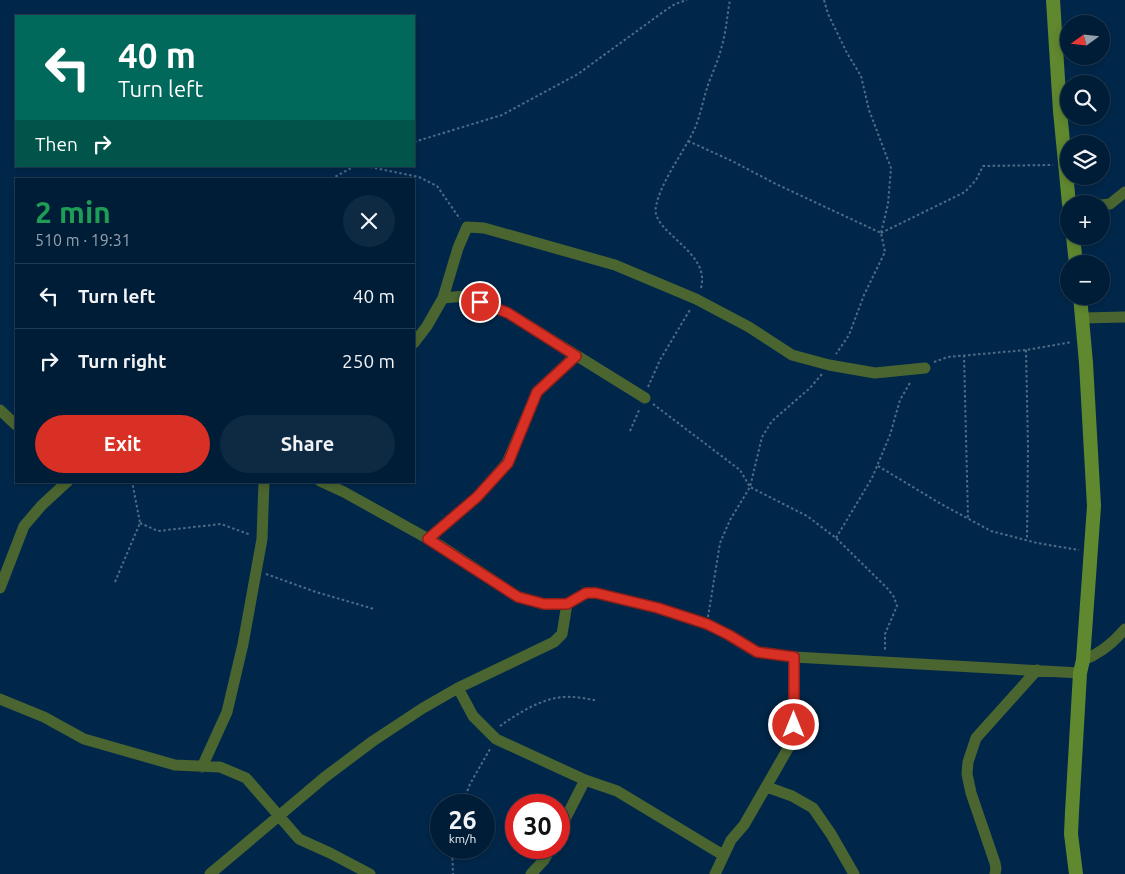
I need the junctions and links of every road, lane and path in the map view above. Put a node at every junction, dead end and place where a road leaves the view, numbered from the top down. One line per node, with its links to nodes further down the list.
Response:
1 (687, 0): 7 (path)
2 (730, 0): 6 (path)
3 (824, 0): 15 (path)
4 (1053, 0): 5 (main road)
5 (1064, 135)
6 (688, 141): 15 (path); 17 (path)
7 (415, 142)
8 (1060, 165): 15 (path)
9 (353, 167): 11 (path)
10 (371, 167): 14 (path)
11 (333, 178)
12 (1125, 192): 13 (street)
13 (1110, 204)
14 (466, 226): 16 (street); 17 (street)
15 (882, 234): 26 (path)
16 (444, 298): 22 (street); 25 (street)
17 (696, 299): 26 (street); 29 (path)
18 (1081, 305): 20 (main road)
19 (1125, 317): 20 (street)
20 (1082, 318): 21 (main road)
21 (1084, 338): 23 (path); 45 (main road)
22 (415, 342)
23 (1026, 350): 24 (path); 44 (path)
24 (964, 355): 27 (path); 39 (path)
25 (576, 356): 29 (street); 43 (street)
26 (829, 365): 27 (street); 38 (path)
27 (924, 368)
28 (911, 382): 33 (path)
29 (645, 398): 32 (path); 38 (path)
30 (0, 410): 31 (street)
31 (15, 424)
32 (630, 431)
33 (877, 466): 39 (path); 41 (path)
34 (66, 483): 48 (street)
35 (132, 483): 40 (path)
36 (264, 483): 42 (street)
37 (324, 483): 43 (street)
38 (750, 487): 41 (path); 51 (path)
39 (968, 518): 44 (path)
40 (140, 523): 42 (path); 47 (path)
41 (836, 538): 54 (path)
42 (262, 539): 46 (street)
43 (428, 539): 49 (street)
44 (1027, 540): 45 (path)
45 (1091, 552): 55 (main road)
46 (256, 571): 50 (path); 61 (street)
47 (115, 582)
48 (0, 588)
49 (567, 604): 51 (lane); 57 (street)
50 (374, 608)
51 (707, 624): 53 (lane)
52 (1125, 629): 55 (street)
53 (794, 657): 54 (street); 63 (street)
54 (884, 662): 56 (street)
55 (1082, 667): 56 (street); 77 (main road)
56 (1037, 670): 76 (street)
57 (458, 688): 60 (street); 66 (street)
58 (0, 699): 61 (street)
59 (595, 700): 60 (path)
60 (493, 736): 62 (street); 64 (path)
61 (202, 767): 66 (street)
62 (584, 780): 65 (street); 67 (street)
63 (767, 787): 67 (street); 75 (street)
64 (466, 794)
65 (570, 809)
66 (278, 816): 70 (street); 71 (street)
67 (723, 855): 74 (street)
68 (452, 859): 72 (path)
69 (545, 859): 73 (street)
70 (210, 874)
71 (370, 874)
72 (453, 874)
73 (531, 874)
74 (715, 874)
75 (854, 874)
76 (995, 874)
77 (1076, 874)

